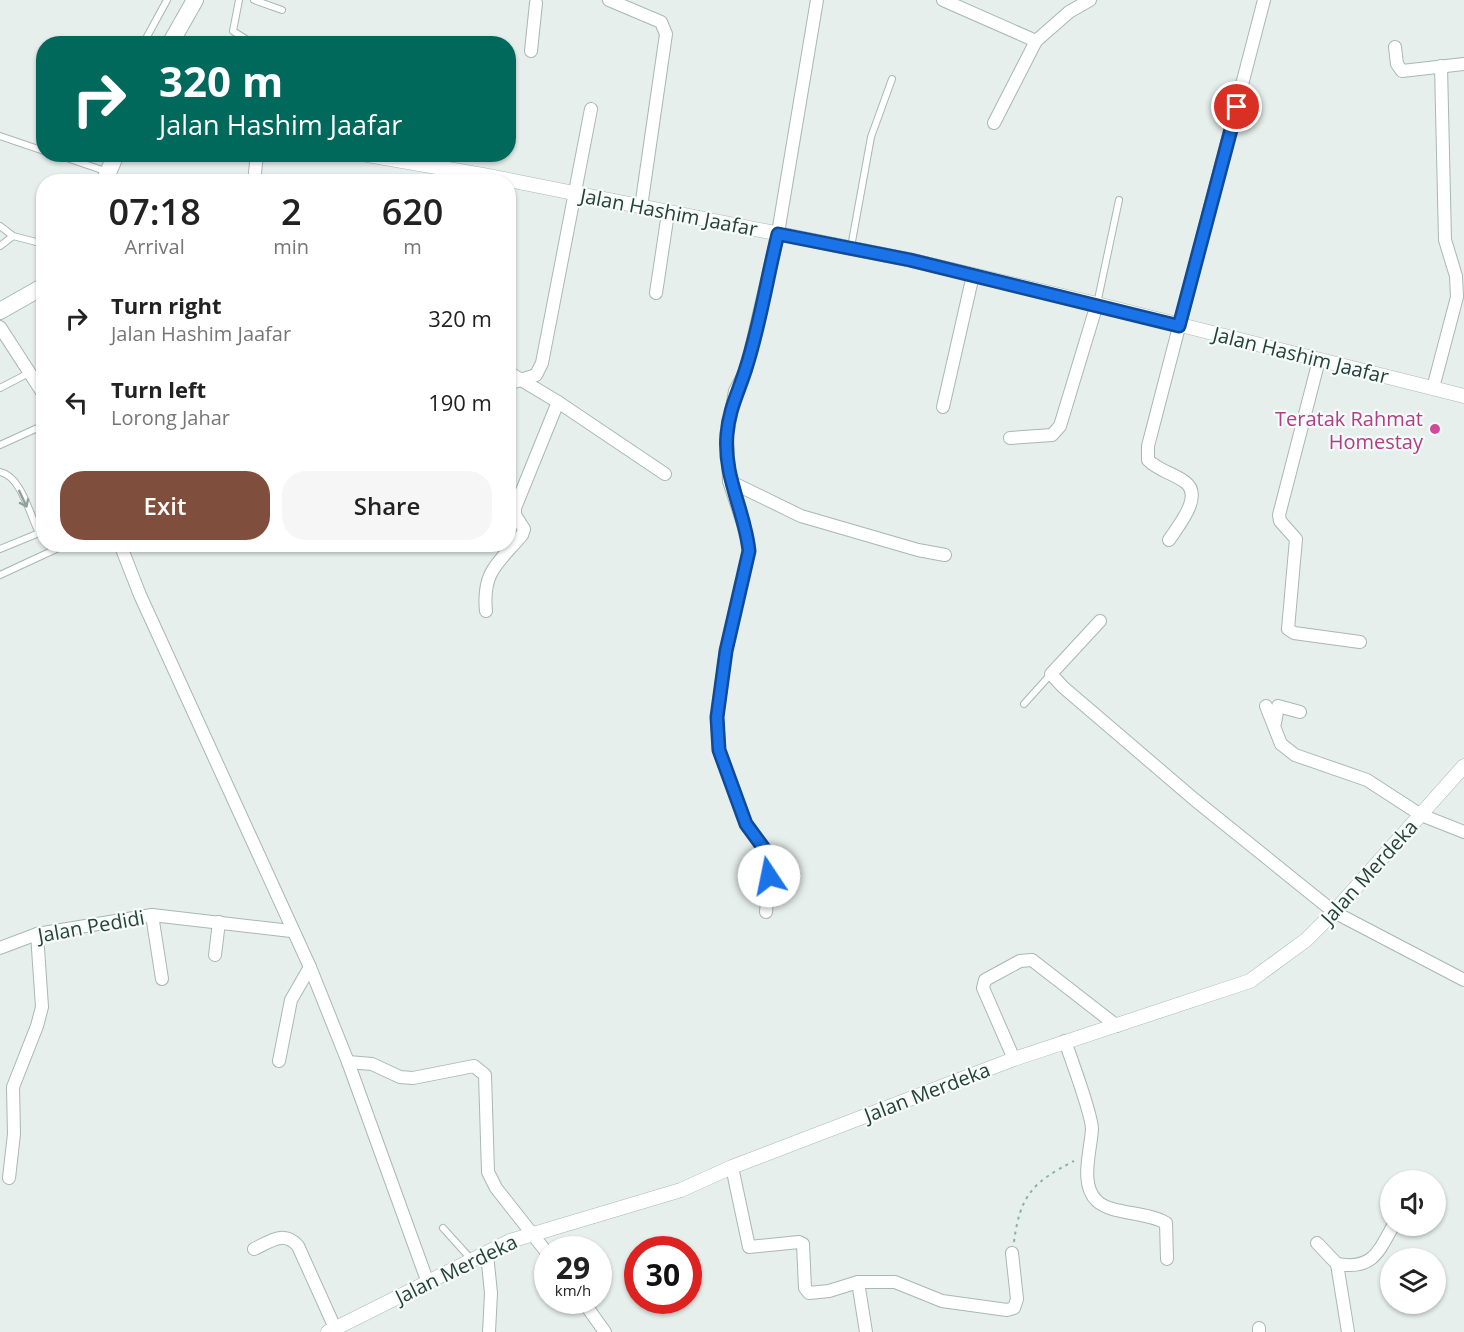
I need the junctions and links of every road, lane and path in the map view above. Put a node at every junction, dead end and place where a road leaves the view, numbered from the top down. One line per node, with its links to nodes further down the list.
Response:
1 (167, 0): 13 (lane)
2 (195, 0): 14 (main road)
3 (239, 0): 15 (lane)
4 (254, 0): 11 (lane)
5 (609, 0): 33 (street)
6 (817, 0): 36 (street)
7 (943, 0): 16 (street)
8 (1090, 0): 16 (street)
9 (1264, 0): 46 (street)
10 (539, 1): 12 (street); 18 (street)
11 (282, 10)
12 (523, 10)
13 (147, 36)
14 (175, 36)
15 (241, 36)
16 (1036, 41): 23 (street)
17 (1395, 47): 20 (street)
18 (531, 51)
19 (1464, 64): 20 (street)
20 (1441, 66): 55 (street)
21 (892, 79): 40 (lane)
22 (591, 109): 31 (street)
23 (994, 123)
24 (0, 136): 25 (lane)
25 (36, 148)
26 (73, 162): 28 (lane)
27 (406, 162): 29 (street, Jalan Hashim Jaafar)
28 (100, 174)
29 (471, 174)
30 (516, 182): 31 (street, Jalan Hashim Jaafar)
31 (575, 193): 33 (street, Jalan Hashim Jaafar); 51 (street)
32 (1119, 200): 44 (lane)
33 (641, 207): 34 (street, Jalan Hashim Jaafar)
34 (668, 213): 36 (street, Jalan Hashim Jaafar); 43 (street)
35 (0, 226): 37 (lane)
36 (778, 234): 40 (street, Jalan Hashim Jaafar); 64 (street)
37 (13, 236): 38 (lane); 39 (lane)
38 (36, 242)
39 (0, 246)
40 (851, 247): 41 (street, Jalan Hashim Jaafar)
41 (973, 275): 44 (street, Jalan Hashim Jaafar); 58 (street)
42 (36, 290): 45 (main road)
43 (656, 293)
44 (1097, 304): 46 (street, Jalan Hashim Jaafar); 60 (street)
45 (0, 310)
46 (1179, 326): 48 (street, Jalan Hashim Jaafar); 69 (street)
47 (0, 327): 49 (street)
48 (1319, 360): 55 (street, Jalan Hashim Jaafar); 79 (street)
49 (29, 373): 53 (street); 54 (lane)
50 (516, 377): 51 (street)
51 (522, 380): 52 (street); 57 (street)
52 (516, 382)
53 (36, 383)
54 (0, 388)
55 (1433, 388): 56 (street, Jalan Hashim Jaafar)
56 (1464, 396)
57 (558, 402): 63 (street); 65 (street)
58 (944, 407)
59 (36, 429): 61 (lane)
60 (1010, 438)
61 (0, 446)
62 (0, 472): 67 (lane, one-way to 67)
63 (665, 474)
64 (729, 481): 75 (street); 88 (street)
65 (516, 506)
66 (516, 518): 70 (street)
67 (36, 523)
68 (36, 534): 71 (lane)
69 (1169, 540)
70 (516, 542)
71 (0, 549)
72 (50, 552): 76 (lane)
73 (123, 552): 92 (street)
74 (508, 552): 77 (street)
75 (945, 555)
76 (0, 575)
77 (486, 611)
78 (1100, 621): 80 (street)
79 (1360, 642)
80 (1051, 674): 81 (lane); 89 (street)
81 (1024, 704)
82 (1266, 706): 84 (street)
83 (1300, 712): 84 (street)
84 (1274, 724): 86 (street)
85 (1464, 766): 86 (street, Jalan Merdeka)
86 (1421, 815): 87 (street); 89 (street, Jalan Merdeka)
87 (1464, 832)
88 (766, 912)
89 (1334, 912): 98 (street); 99 (street, Jalan Merdeka)
90 (152, 915): 91 (street, Jalan Pedidi); 93 (street, Jalan Pedidi); 97 (street)
91 (219, 922): 92 (street, Jalan Pedidi); 95 (street)
92 (291, 931): 96 (street)
93 (37, 934): 94 (street, Jalan Pedidi); 106 (street)
94 (0, 948)
95 (215, 955)
96 (310, 968): 102 (street); 103 (street)
97 (162, 980)
98 (1464, 980)
99 (1117, 1026): 100 (street, Jalan Merdeka); 101 (street)
100 (1065, 1041): 101 (street, Jalan Merdeka); 104 (street)
101 (1014, 1059): 105 (street, Jalan Merdeka)
102 (279, 1061)
103 (348, 1062): 108 (street); 119 (street)
104 (1087, 1155): 113 (path); 115 (street)
105 (732, 1167): 108 (street, Jalan Merdeka); 118 (street)
106 (9, 1178)
107 (443, 1228): 116 (lane)
108 (532, 1233): 109 (street); 114 (street, Jalan Merdeka)
109 (534, 1236)
110 (1388, 1236): 117 (street)
111 (1317, 1243): 117 (street)
112 (254, 1249): 121 (street)
113 (1012, 1253): 118 (street)
114 (487, 1254): 116 (street, Jalan Merdeka); 122 (street)
115 (1167, 1259)
116 (473, 1262): 119 (street, Jalan Merdeka)
117 (1337, 1264): 125 (street)
118 (858, 1282): 124 (street)
119 (428, 1283): 121 (street, Jalan Merdeka)
120 (592, 1314): 123 (street)
121 (331, 1330)
122 (489, 1332)
123 (605, 1332)
124 (866, 1332)
125 (1348, 1332)

